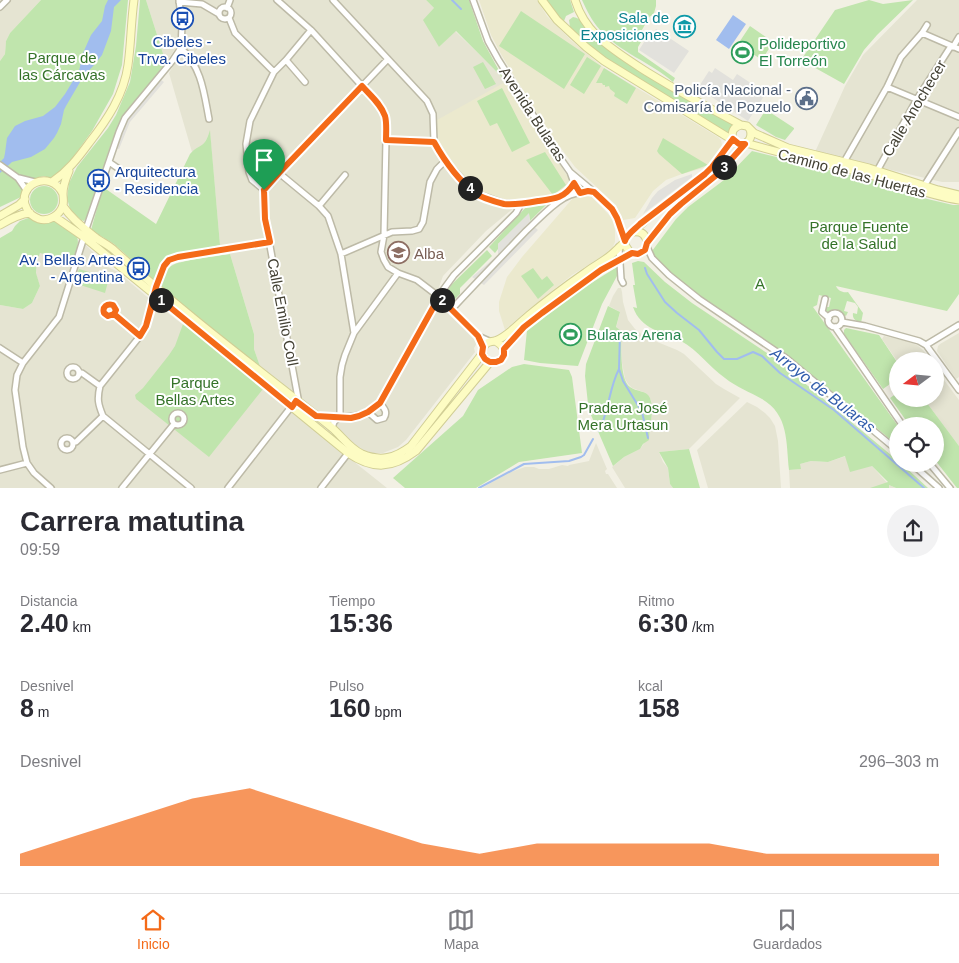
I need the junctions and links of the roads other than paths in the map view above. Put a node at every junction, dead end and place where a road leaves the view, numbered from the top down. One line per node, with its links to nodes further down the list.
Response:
1 (7, 0): 10 (street)
2 (134, 0): 40 (street)
3 (230, 0): 11 (street)
4 (277, 0): 15 (street)
5 (333, 0): 20 (street)
6 (473, 0): 43 (street, Avenida Bularas)
7 (542, 0): 32 (street)
8 (575, 0): 29 (street)
9 (180, 1): 12 (street); 18 (street)
10 (0, 8)
11 (227, 8): 12 (street); 13 (street)
12 (219, 14): 13 (street)
13 (228, 18): 22 (street)
14 (927, 25): 16 (street)
15 (311, 30): 21 (street); 24 (street)
16 (922, 33): 19 (street); 25 (street)
17 (959, 37): 19 (street, Calle Anochecer)
18 (181, 48): 28 (street); 37 (street)
19 (955, 48): 26 (street, Calle Anochecer)
20 (388, 59): 24 (street); 34 (street)
21 (286, 60): 22 (street); 23 (street)
22 (274, 72): 51 (street)
23 (305, 82)
24 (362, 86): 33 (street); 44 (street)
25 (887, 87): 26 (street); 38 (street)
26 (917, 99): 27 (street); 42 (street, Calle Anochecer)
27 (959, 117)
28 (209, 119)
29 (741, 125): 30 (street); 32 (street)
30 (750, 129): 35 (street); 38 (street, Camino de las Huertas)
31 (959, 132): 50 (street)
32 (733, 139): 35 (street); 66 (street)
33 (386, 140): 34 (street); 68 (street)
34 (434, 142): 36 (street)
35 (745, 144): 58 (street, Camino de las Huertas); 71 (street)
36 (445, 161): 59 (street); 68 (street)
37 (109, 162): 41 (street); 67 (street)
38 (844, 162): 42 (street, Camino de las Huertas)
39 (0, 165): 46 (street)
40 (71, 166): 48 (street); 55 (street)
41 (119, 169)
42 (877, 171): 50 (street, Camino de las Huertas)
43 (570, 172): 49 (street); 53 (street, Avenida Bularas)
44 (279, 173): 51 (street); 61 (street)
45 (345, 175): 61 (street)
46 (18, 178): 47 (street); 52 (street)
47 (35, 182): 48 (street); 52 (street)
48 (52, 182): 55 (street)
49 (574, 183): 54 (street); 59 (street)
50 (924, 186): 56 (street, Camino de las Huertas)
51 (264, 190): 69 (street, Calle Emilio Coll)
52 (27, 191): 57 (street)
53 (594, 192): 54 (street); 70 (street, Avenida Bularas)
54 (580, 193): 81 (street)
55 (63, 194): 60 (street)
56 (959, 195)
57 (24, 200): 62 (street); 63 (street)
58 (959, 200)
59 (521, 204): 79 (street)
60 (63, 206): 64 (street); 67 (street)
61 (319, 206): 73 (street)
62 (30, 214): 64 (street); 65 (street)
63 (0, 216)
64 (54, 216): 67 (street)
65 (0, 225)
66 (634, 232): 70 (street); 71 (street)
67 (85, 233): 77 (street); 78 (street); 94 (street)
68 (384, 235): 73 (street); 76 (street)
69 (270, 242): 77 (street); 99 (street, Calle Emilio Coll)
70 (623, 243): 72 (street); 74 (street, Avenida Bularas); 90 (street)
71 (647, 245): 72 (street); 75 (street)
72 (635, 253): 74 (street); 75 (street)
73 (341, 254): 87 (street)
74 (623, 258): 92 (street)
75 (652, 258): 108 (street)
76 (398, 273): 79 (street); 87 (street)
77 (156, 287): 78 (street); 99 (street)
78 (155, 295): 88 (street); 99 (street)
79 (439, 297): 81 (street); 98 (street)
80 (825, 299): 83 (street)
81 (451, 310): 90 (street)
82 (114, 314): 88 (street)
83 (829, 318): 84 (street); 86 (street)
84 (842, 322): 86 (street); 89 (street)
85 (959, 325): 89 (street)
86 (835, 327): 104 (street)
87 (354, 333): 103 (street)
88 (140, 336): 96 (street)
89 (926, 345): 97 (street)
90 (487, 346): 92 (street); 93 (street); 109 (street)
91 (0, 348): 94 (street)
92 (504, 349): 93 (street)
93 (490, 362): 109 (street)
94 (23, 363): 111 (street)
95 (79, 373): 96 (street)
96 (100, 386): 101 (street)
97 (959, 390)
98 (380, 403): 100 (street); 100 (street)
99 (294, 404): 102 (street); 109 (street); 119 (street)
100 (368, 412): 103 (street)
101 (103, 416): 107 (street); 110 (street)
102 (316, 416): 103 (street); 106 (street)
103 (340, 416): 106 (street)
104 (897, 417)
105 (174, 424): 110 (street)
106 (332, 428): 109 (street)
107 (73, 442)
108 (889, 444)
109 (350, 451): 115 (street)
110 (150, 454): 117 (street); 118 (street)
111 (27, 463): 112 (street); 116 (street)
112 (0, 470)
113 (921, 472): 122 (street)
114 (937, 472): 123 (street)
115 (325, 483): 120 (street); 121 (street)
116 (51, 488)
117 (122, 488)
118 (191, 488)
119 (228, 488)
120 (321, 488)
121 (331, 488)
122 (939, 488)
123 (950, 488)

